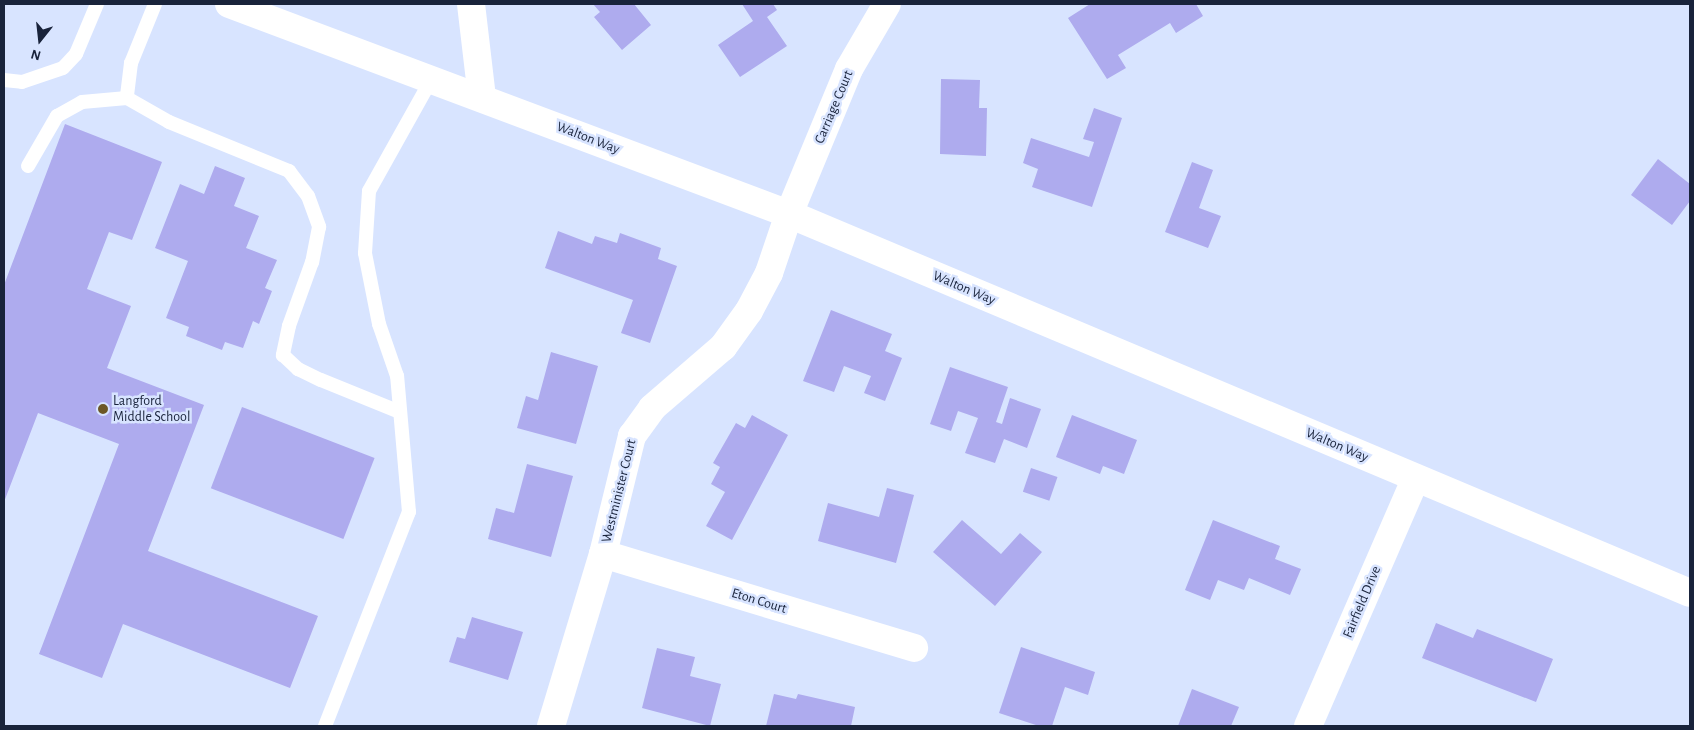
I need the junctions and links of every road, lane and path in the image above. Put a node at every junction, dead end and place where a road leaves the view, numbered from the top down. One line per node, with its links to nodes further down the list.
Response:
1 (97, 4): 6 (lane)
2 (155, 4): 8 (lane)
3 (229, 4): 7 (main road, Walton Way)
4 (471, 4): 9 (main road)
5 (886, 4): 11 (main road, Carriage Court)
6 (4, 80)
7 (430, 82): 9 (main road, Walton Way); 12 (lane)
8 (127, 98): 10 (lane); 12 (lane)
9 (482, 98): 11 (main road, Walton Way)
10 (28, 166)
11 (789, 214): 13 (main road, Walton Way); 14 (main road, Westminister Court)
12 (400, 412): 17 (lane)
13 (1416, 478): 15 (main road, Walton Way); 19 (main road, Fairfield Drive)
14 (604, 554): 16 (main road, Eton Court); 18 (main road, Westminister Court)
15 (1690, 593)
16 (914, 648)
17 (325, 726)
18 (552, 726)
19 (1308, 726)

